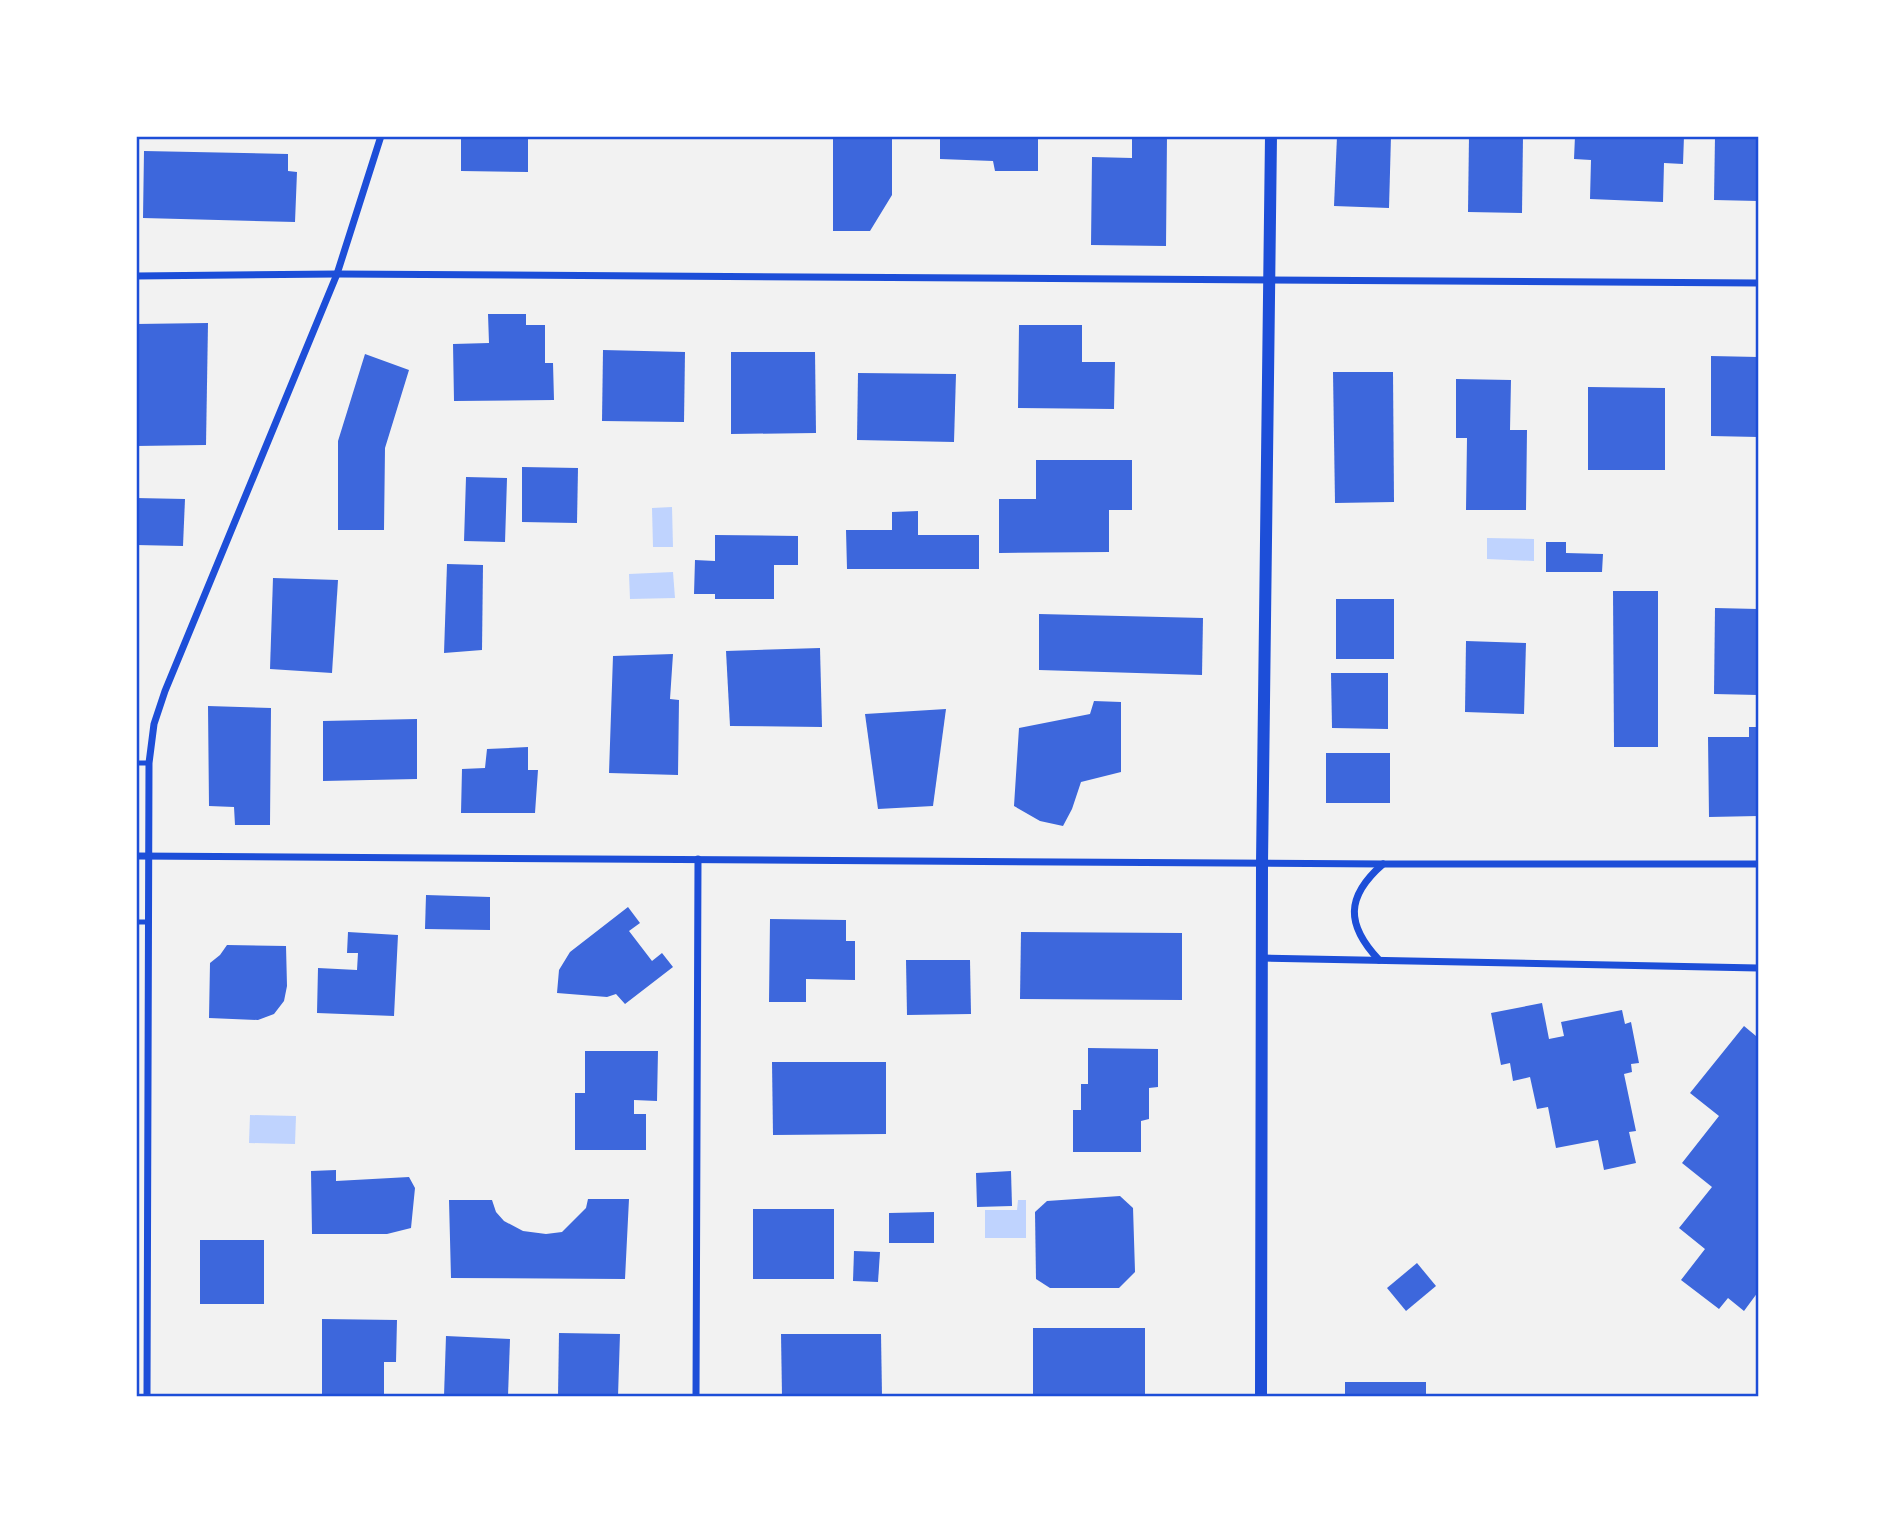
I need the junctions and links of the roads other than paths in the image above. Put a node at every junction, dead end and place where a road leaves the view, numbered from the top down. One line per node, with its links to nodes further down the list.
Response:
1 (381, 136): 3 (street)
2 (1271, 136): 5 (street)
3 (337, 274): 4 (street); 5 (street); 8 (street)
4 (136, 276)
5 (1270, 280): 6 (street); 12 (street)
6 (1759, 283)
7 (136, 762): 8 (lane)
8 (149, 763): 10 (street)
9 (136, 856): 10 (street)
10 (149, 856): 11 (street); 16 (street)
11 (698, 859): 12 (street); 21 (street)
12 (1262, 863): 13 (street); 17 (street)
13 (1382, 864): 14 (street); 18 (street)
14 (1759, 864)
15 (136, 922): 16 (lane)
16 (149, 922): 20 (street)
17 (1263, 958): 18 (street); 22 (street)
18 (1379, 960): 19 (street)
19 (1759, 968)
20 (147, 1396)
21 (696, 1396)
22 (1261, 1396)

